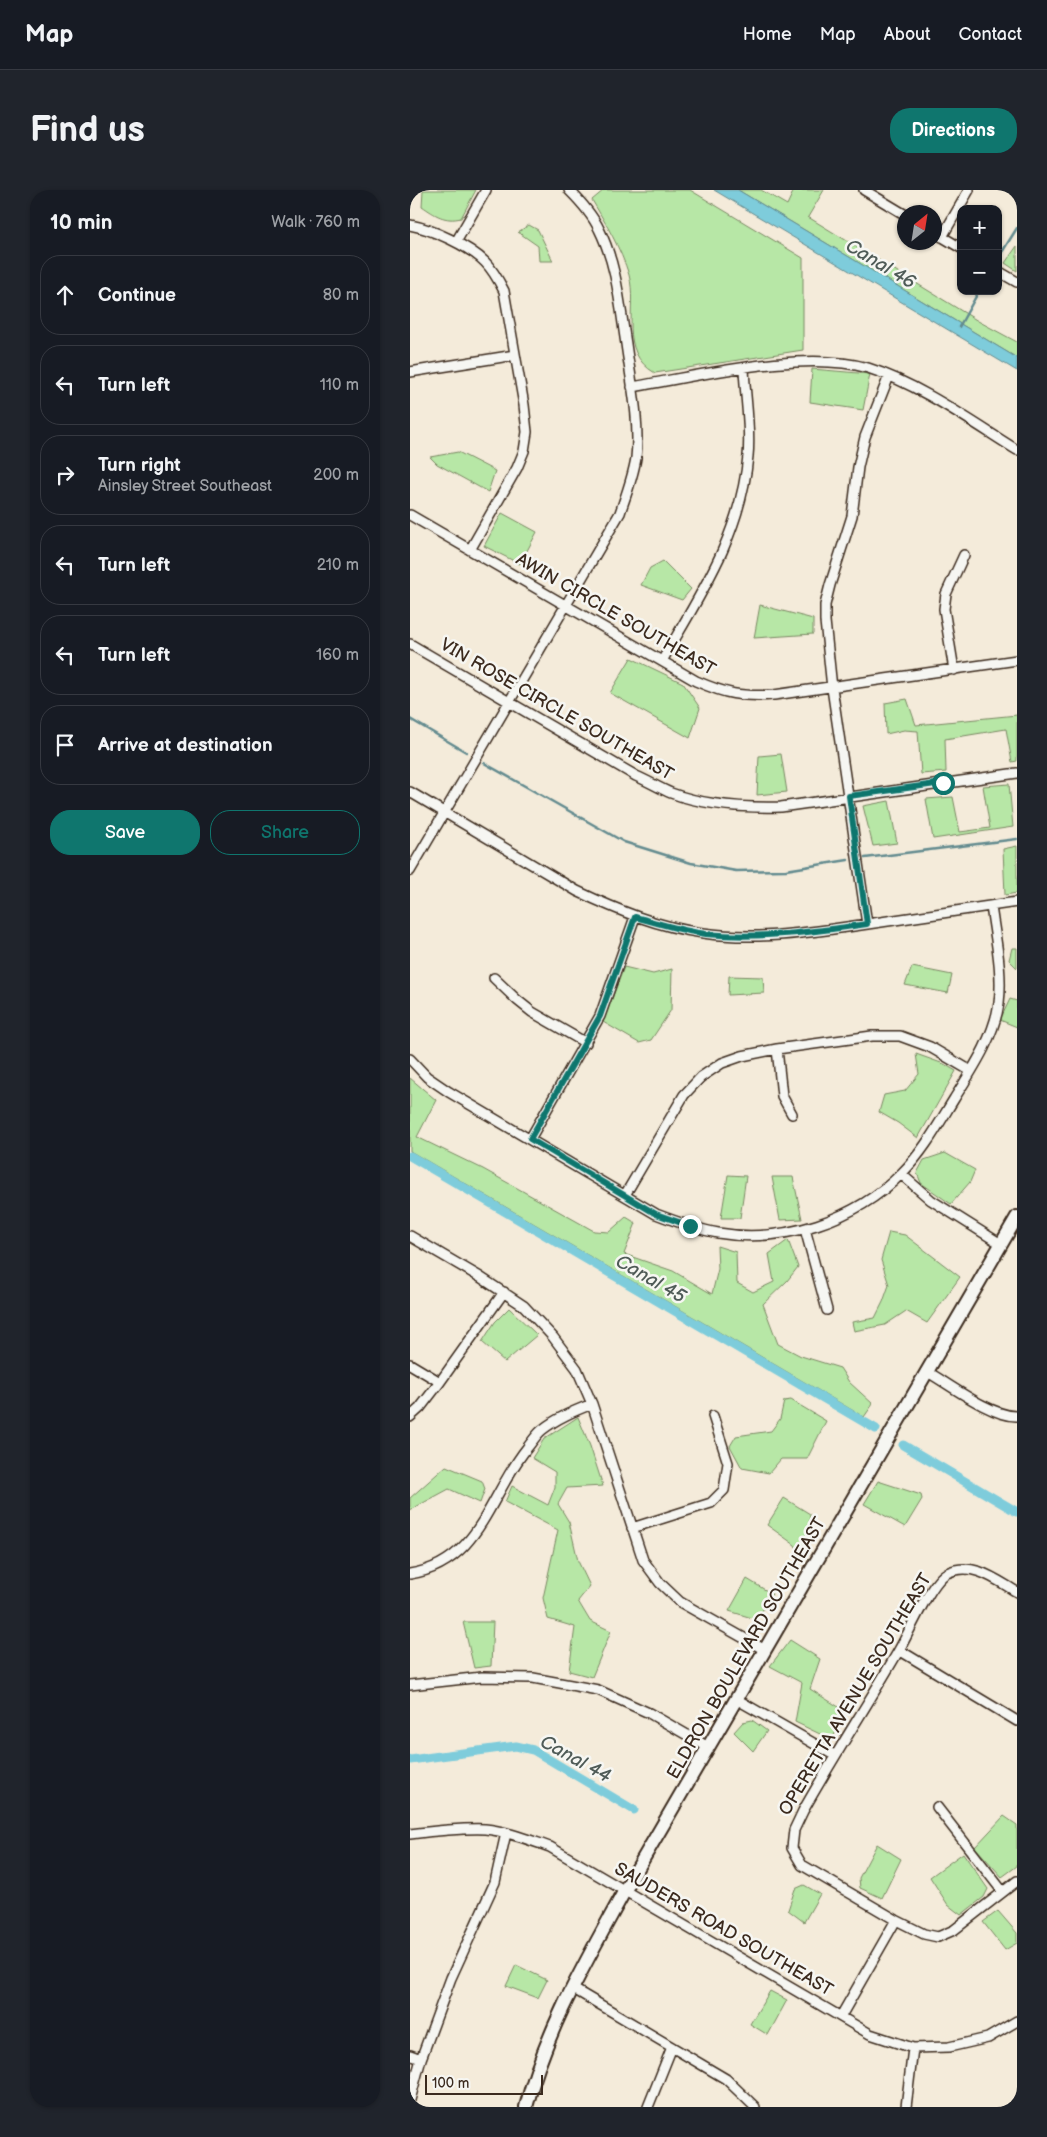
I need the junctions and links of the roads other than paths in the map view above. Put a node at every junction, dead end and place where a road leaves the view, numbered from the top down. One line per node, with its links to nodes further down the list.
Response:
1 (486, 190): 9 (street)
2 (569, 190): 17 (street)
3 (864, 190): 5 (street)
4 (969, 190): 7 (street)
5 (897, 210)
6 (410, 225): 9 (street)
7 (942, 229)
8 (942, 237): 10 (street)
9 (456, 242): 13 (street)
10 (957, 246)
11 (1002, 273): 12 (street)
12 (1017, 282)
13 (515, 355): 15 (street); 20 (street)
14 (744, 368): 16 (street); 17 (street); 25 (street)
15 (410, 372)
16 (889, 376): 18 (street); 27 (street)
17 (632, 386): 22 (street)
18 (1017, 450)
19 (410, 515): 20 (street, AWIN CIRCLE SOUTHEAST)
20 (470, 550): 22 (street, AWIN CIRCLE SOUTHEAST)
21 (964, 555): 26 (street)
22 (566, 605): 25 (street, AWIN CIRCLE SOUTHEAST); 28 (street)
23 (410, 644): 28 (street, VIN ROSE CIRCLE SOUTHEAST)
24 (1017, 660): 26 (street, AWIN CIRCLE SOUTHEAST)
25 (662, 661): 27 (street, AWIN CIRCLE SOUTHEAST)
26 (954, 670): 27 (street, AWIN CIRCLE SOUTHEAST)
27 (832, 688): 31 (street)
28 (510, 701): 31 (street, VIN ROSE CIRCLE SOUTHEAST); 32 (street)
29 (1017, 773): 31 (street, VIN ROSE CIRCLE SOUTHEAST)
30 (410, 792): 32 (street)
31 (849, 796): 37 (street)
32 (444, 812): 33 (street); 36 (street)
33 (410, 871)
34 (1017, 902): 35 (street)
35 (991, 906): 37 (street); 42 (street)
36 (635, 917): 37 (street); 39 (street)
37 (867, 924)
38 (494, 978): 39 (street)
39 (586, 1043): 44 (street)
40 (777, 1049): 42 (street); 43 (street); 46 (street)
41 (410, 1059): 44 (street)
42 (971, 1071): 45 (street)
43 (792, 1114)
44 (530, 1139): 46 (street)
45 (901, 1174): 48 (street); 50 (street)
46 (625, 1195): 48 (street)
47 (1017, 1217): 50 (street, ELDRON BOULEVARD SOUTHEAST)
48 (805, 1229): 52 (street)
49 (410, 1236): 51 (street)
50 (1001, 1244): 54 (street, ELDRON BOULEVARD SOUTHEAST)
51 (504, 1292): 55 (street); 56 (street)
52 (827, 1310)
53 (410, 1364): 55 (street)
54 (926, 1371): 58 (street); 63 (street, ELDRON BOULEVARD SOUTHEAST)
55 (440, 1382): 59 (street)
56 (592, 1404): 60 (street); 61 (street)
57 (713, 1416): 60 (street)
58 (1017, 1416)
59 (410, 1417)
60 (632, 1528): 63 (street)
61 (410, 1574)
62 (1017, 1592): 64 (street, OPERETTA AVENUE SOUTHEAST)
63 (765, 1650): 66 (street, ELDRON BOULEVARD SOUTHEAST)
64 (899, 1650): 67 (street); 69 (street, OPERETTA AVENUE SOUTHEAST)
65 (410, 1685): 68 (street)
66 (736, 1699): 68 (street, ELDRON BOULEVARD SOUTHEAST); 69 (street)
67 (1017, 1720)
68 (708, 1747): 74 (street, ELDRON BOULEVARD SOUTHEAST)
69 (834, 1755): 76 (street, OPERETTA AVENUE SOUTHEAST)
70 (937, 1808): 75 (street)
71 (506, 1833): 72 (street, SAUDERS ROAD SOUTHEAST); 74 (street, SAUDERS ROAD SOUTHEAST); 83 (street)
72 (410, 1834)
73 (1017, 1881): 75 (street)
74 (625, 1890): 77 (street, ELDRON BOULEVARD SOUTHEAST); 78 (street, SAUDERS ROAD SOUTHEAST)
75 (1003, 1892): 76 (street)
76 (896, 1920): 78 (street)
77 (572, 1988): 80 (street); 85 (street, ELDRON BOULEVARD SOUTHEAST)
78 (841, 2016): 81 (street, SAUDERS ROAD SOUTHEAST)
79 (1017, 2021): 81 (street, SAUDERS ROAD SOUTHEAST)
80 (672, 2047): 86 (street); 87 (street)
81 (913, 2048): 88 (street)
82 (410, 2055): 83 (street)
83 (421, 2058): 84 (street)
84 (410, 2100)
85 (526, 2107)
86 (648, 2107)
87 (755, 2107)
88 (906, 2107)

